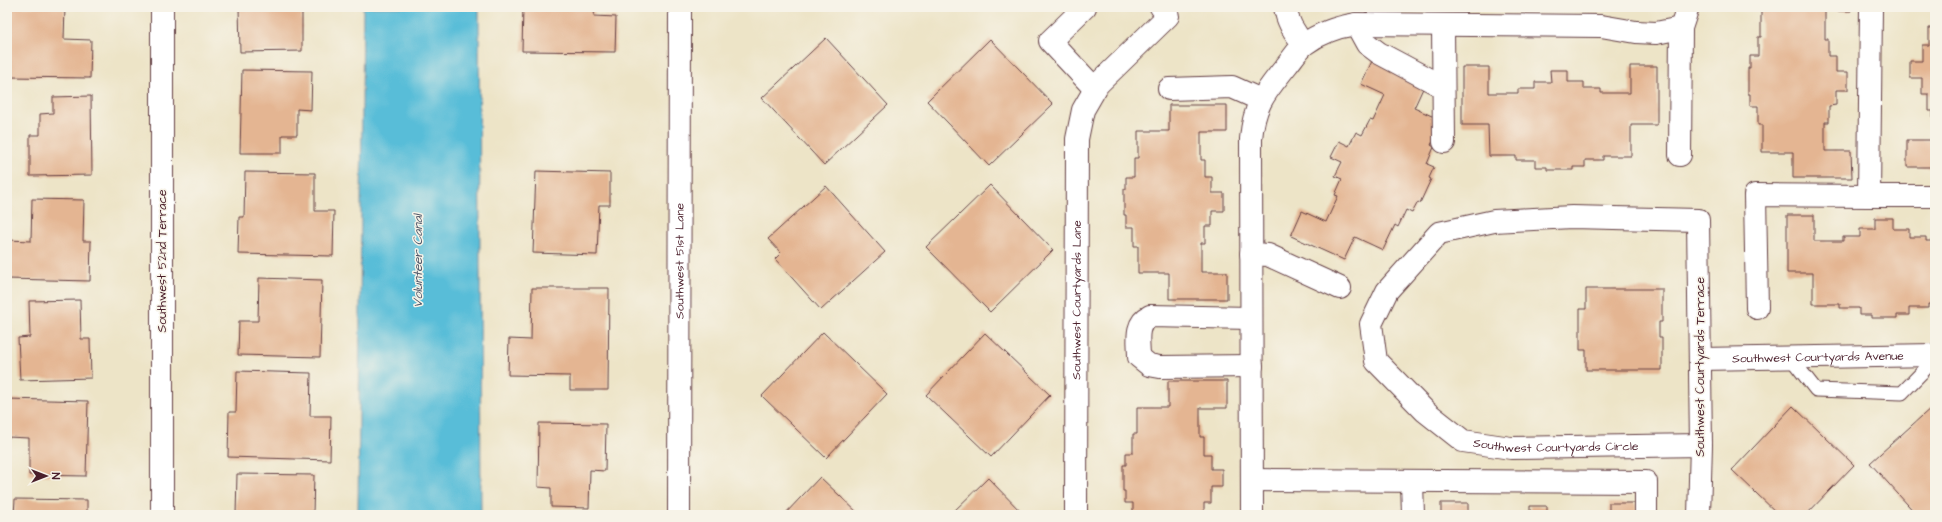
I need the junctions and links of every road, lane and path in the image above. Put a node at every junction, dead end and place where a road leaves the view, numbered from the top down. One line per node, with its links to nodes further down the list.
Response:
1 (162, 7): 33 (street, Southwest 52nd Terrace)
2 (680, 7): 34 (street, Southwest 51st Lane)
3 (1085, 7): 13 (street)
4 (1161, 7): 13 (street, Southwest Courtyards Lane)
5 (1285, 7): 11 (street)
6 (1688, 7): 10 (street)
7 (1871, 7): 18 (street)
8 (1356, 24): 9 (street); 11 (street); 12 (street)
9 (1443, 25): 10 (street); 12 (street)
10 (1681, 28): 17 (street)
11 (1304, 44): 15 (street)
12 (1443, 86): 16 (street)
13 (1095, 89): 35 (street, Southwest Courtyards Lane)
14 (1169, 89): 15 (street)
15 (1260, 100): 21 (street)
16 (1444, 142)
17 (1680, 155)
18 (1869, 196): 19 (street); 23 (street)
19 (1935, 196)
20 (1698, 220): 27 (street, Southwest Courtyards Terrace); 30 (street, Southwest Courtyards Circle)
21 (1251, 254): 22 (street); 24 (street)
22 (1340, 288)
23 (1757, 308)
24 (1251, 318): 29 (street); 29 (street)
25 (1935, 355): 26 (street, Southwest Courtyards Avenue)
26 (1790, 357): 27 (street, Southwest Courtyards Avenue); 28 (lane)
27 (1701, 359): 30 (street, Southwest Courtyards Terrace)
28 (1935, 359)
29 (1252, 366): 31 (street)
30 (1701, 445): 39 (street, Southwest Courtyards Terrace)
31 (1252, 480): 32 (street); 36 (street)
32 (1412, 481): 37 (street); 38 (street)
33 (162, 515)
34 (679, 515)
35 (1076, 515)
36 (1252, 515)
37 (1413, 515)
38 (1646, 515)
39 (1699, 515)

